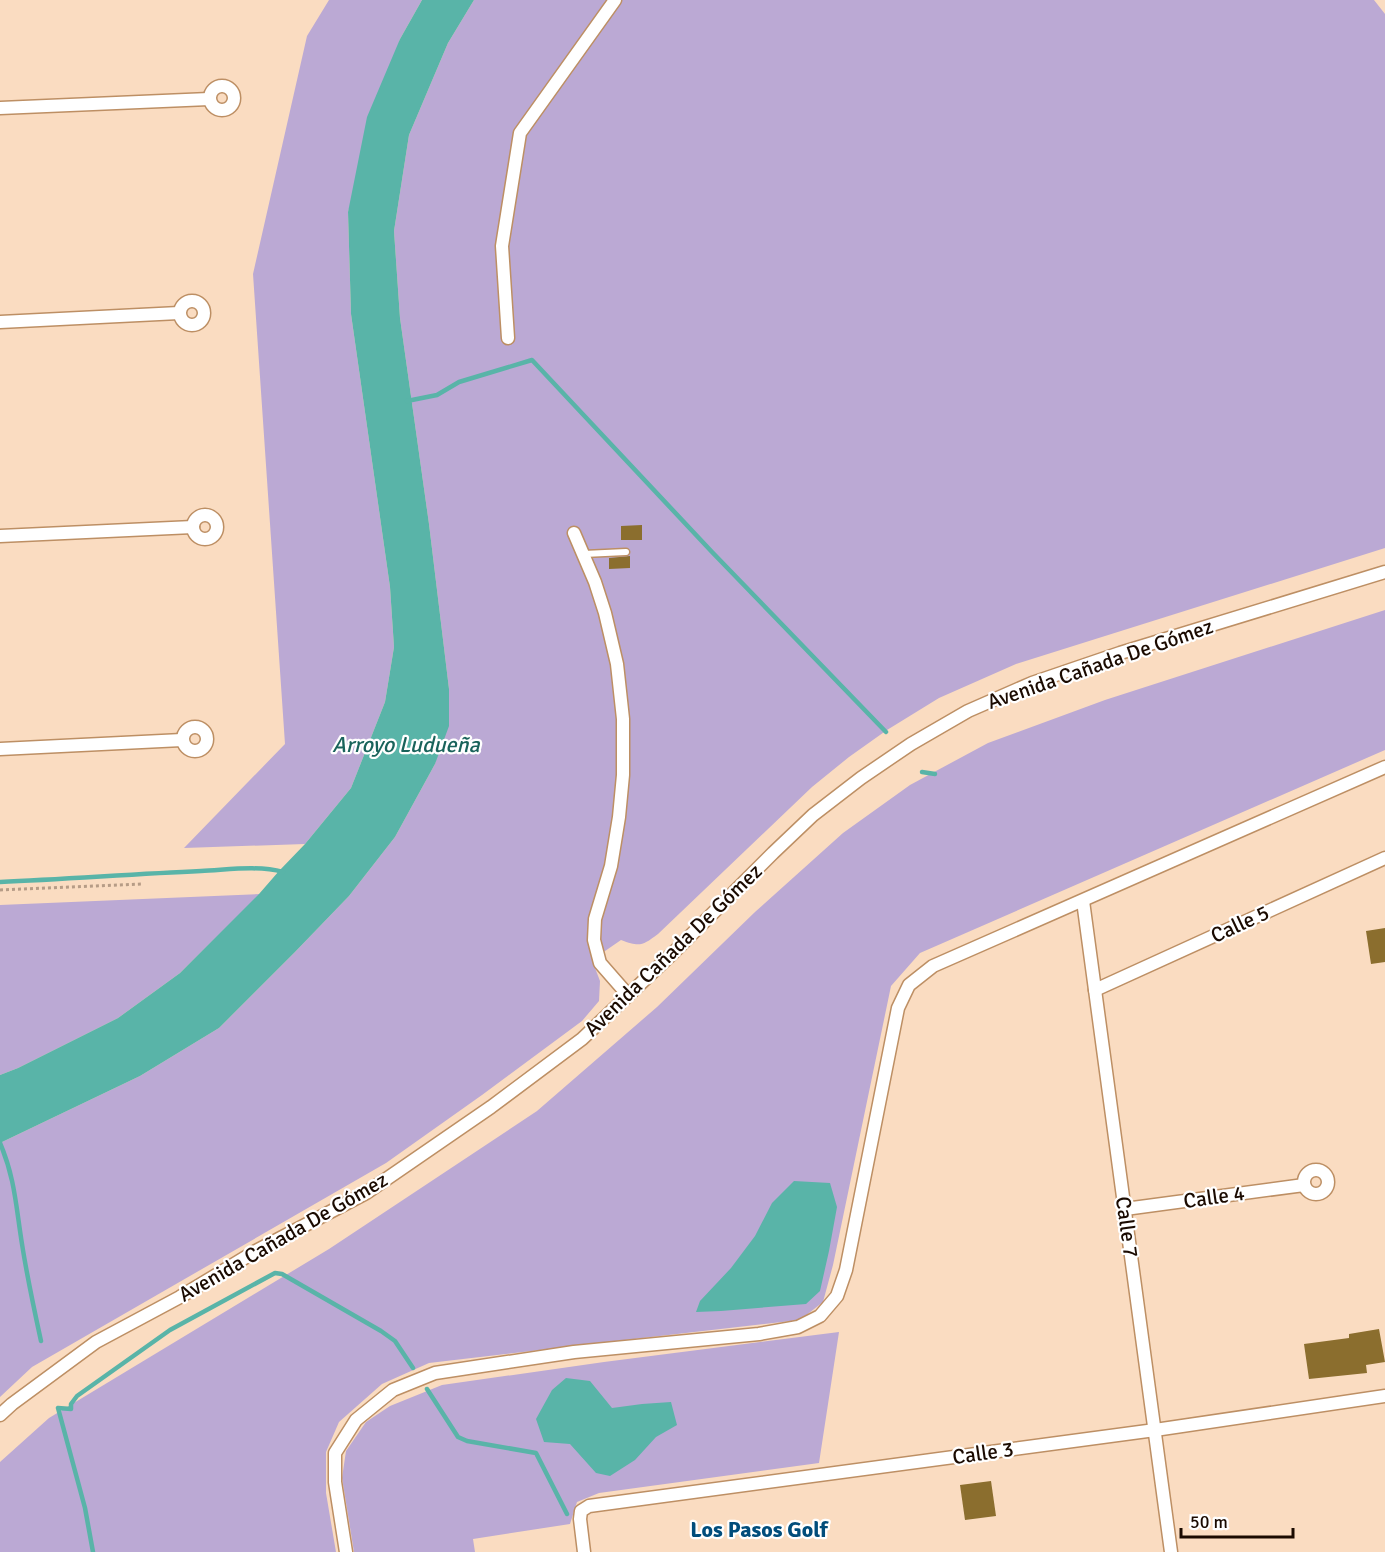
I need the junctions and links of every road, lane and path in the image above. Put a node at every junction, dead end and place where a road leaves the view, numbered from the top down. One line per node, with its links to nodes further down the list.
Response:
1 (615, 0): 6 (street)
2 (209, 99): 3 (street)
3 (0, 108)
4 (179, 314): 5 (street)
5 (0, 322)
6 (508, 338)
7 (193, 527): 9 (street)
8 (574, 532): 11 (street)
9 (0, 536)
10 (626, 552): 11 (lane)
11 (583, 554): 21 (street)
12 (1385, 572): 21 (street, Avenida Cañada De Gómez)
13 (182, 740): 14 (street)
14 (0, 748)
15 (1385, 767): 19 (street)
16 (1385, 858): 20 (street, Calle 5)
17 (141, 884): 18 (path)
18 (0, 890)
19 (1083, 901): 20 (street, Calle 7); 27 (street)
20 (1095, 990): 23 (street, Calle 7)
21 (628, 995): 25 (street, Avenida Cañada De Gómez)
22 (1304, 1185): 23 (street, Calle 4)
23 (1125, 1209): 26 (street, Calle 7)
24 (1385, 1396): 26 (street, Calle 3)
25 (0, 1415)
26 (1155, 1430): 28 (street, Calle 3); 29 (street, Calle 7)
27 (346, 1552)
28 (584, 1552)
29 (1171, 1552)

